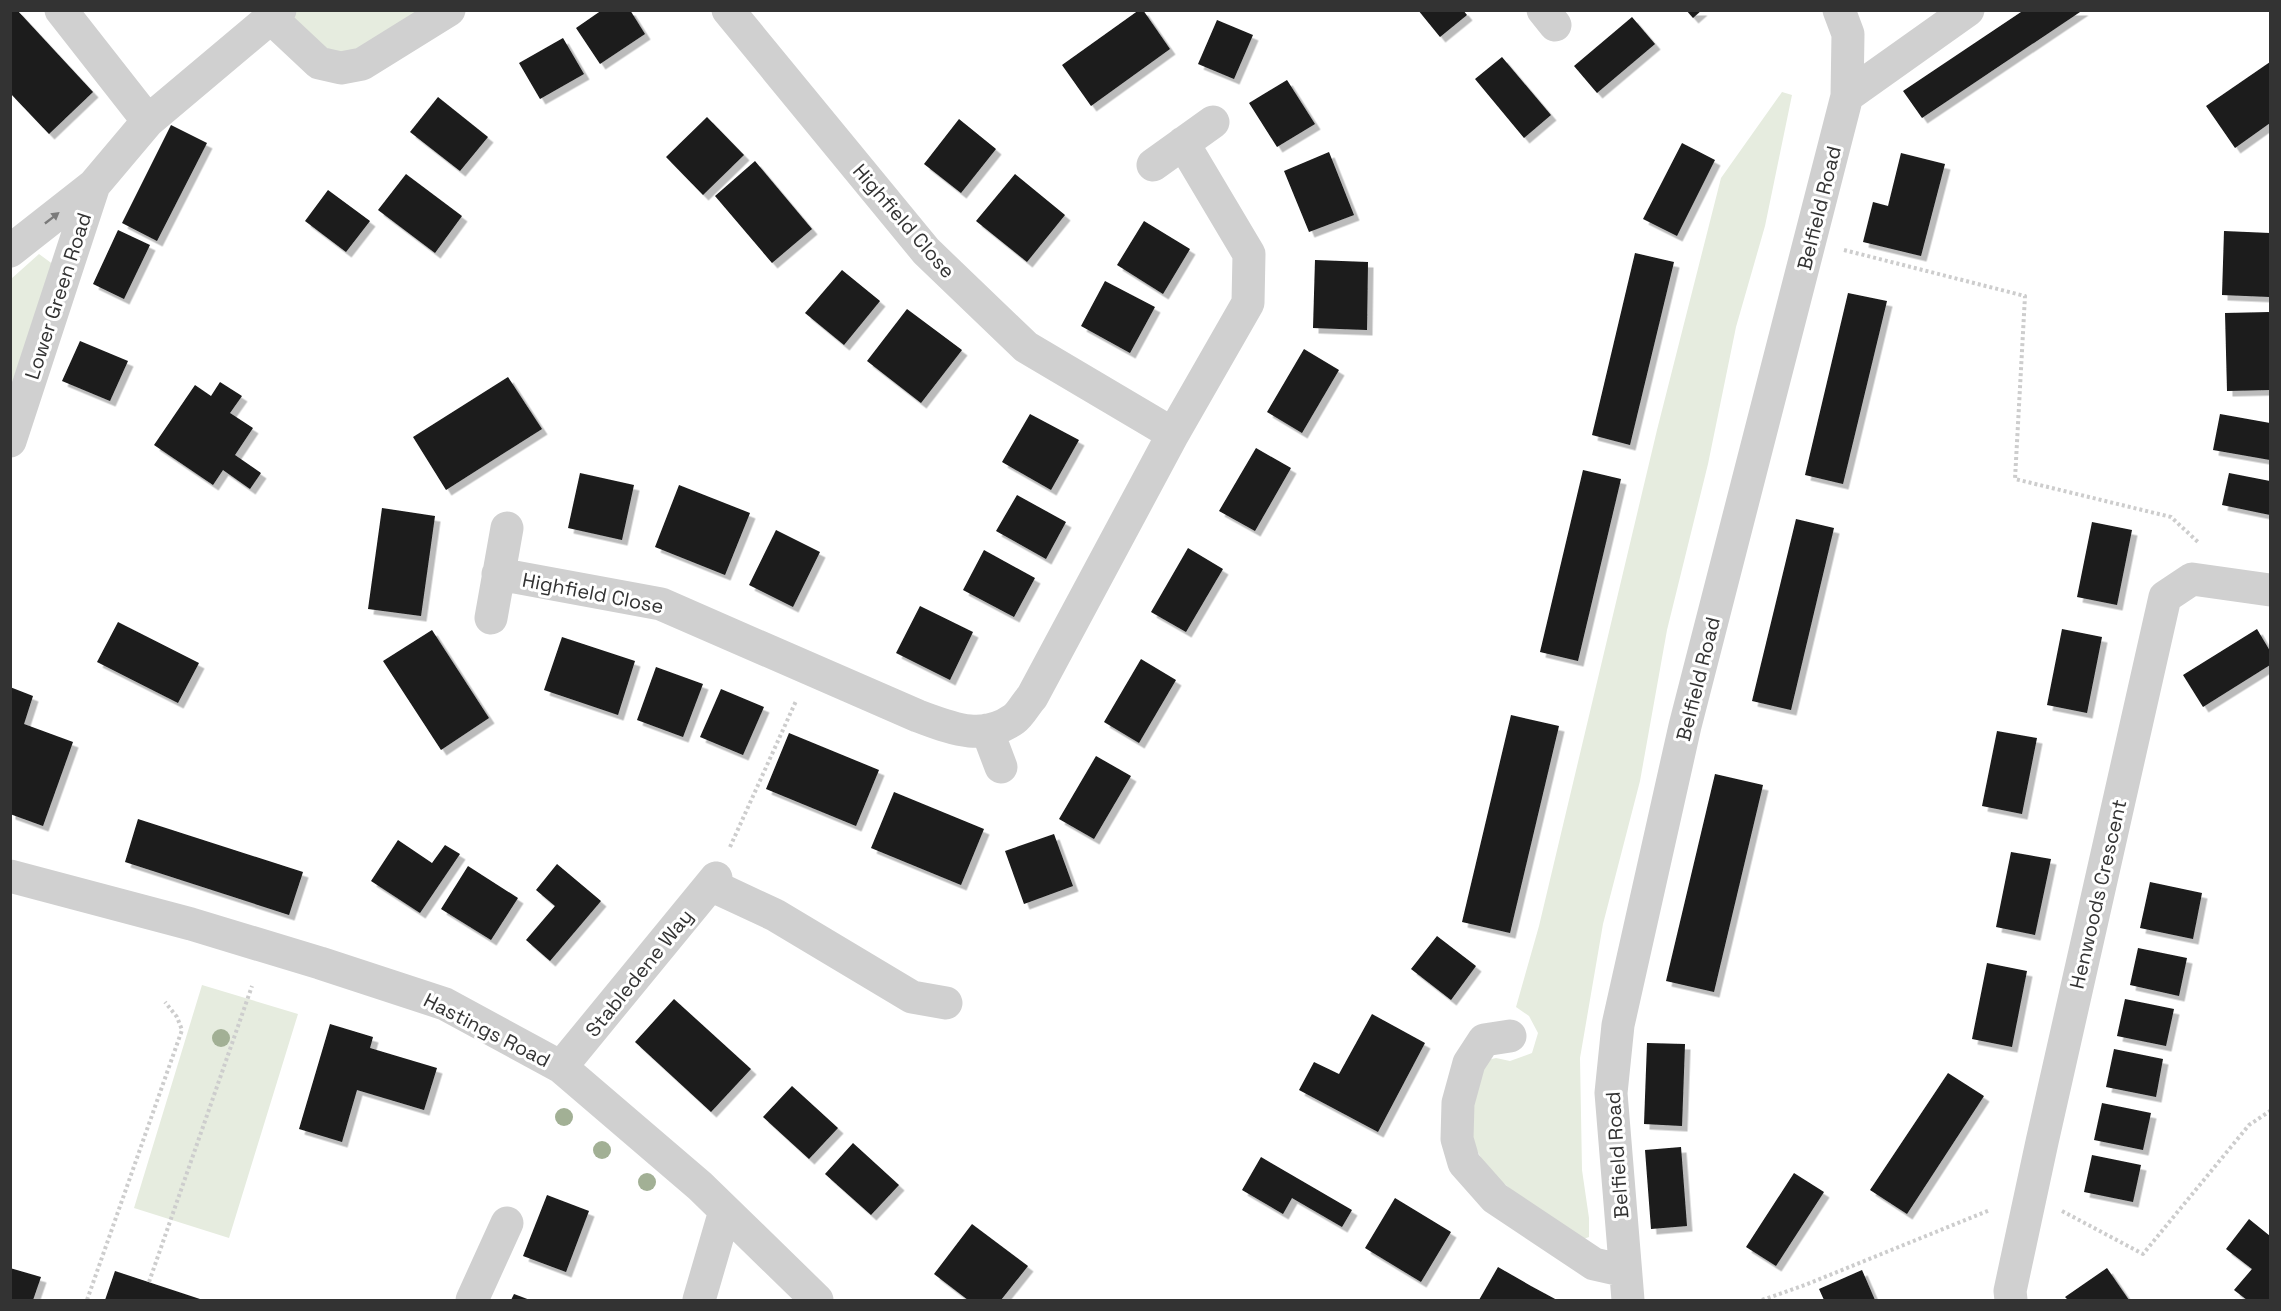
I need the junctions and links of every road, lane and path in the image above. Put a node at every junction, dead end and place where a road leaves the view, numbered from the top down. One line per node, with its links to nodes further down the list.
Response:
1 (61, 10): 8 (street)
2 (449, 10): 6 (street)
3 (728, 10): 15 (street, Highfield Close)
4 (1839, 10): 7 (street, Belfield Road)
5 (1968, 10): 7 (street)
6 (275, 14): 8 (street, Lower Green Road)
7 (1847, 96): 13 (street, Belfield Road)
8 (148, 121): 12 (street, Lower Green Road)
9 (1213, 122): 10 (street)
10 (1183, 143): 11 (street); 15 (street, Highfield Close)
11 (1153, 165)
12 (94, 185): 14 (street, Lower Green Road, one-way to 12); 16 (street, Lower Green Road)
13 (1810, 242): 18 (path); 37 (street, Belfield Road)
14 (10, 251)
15 (1173, 434): 23 (street, Highfield Close)
16 (10, 441)
17 (507, 528): 19 (street, Highfield Close)
18 (2204, 548)
19 (498, 574): 21 (street, Highfield Close); 22 (street, Highfield Close)
20 (2271, 590): 33 (street, Henwoods Crescent)
21 (491, 618)
22 (810, 670): 23 (street, Highfield Close); 25 (path)
23 (987, 730): 24 (street)
24 (1001, 767)
25 (722, 864): 29 (street); 31 (street, Stabledene Way)
26 (10, 876): 31 (street, Hastings Road)
27 (252, 986): 36 (path)
28 (165, 1002): 38 (path)
29 (946, 1003)
30 (1510, 1035): 37 (street, Belfield Road)
31 (561, 1067): 34 (street, Hastings Road)
32 (2271, 1111): 33 (path)
33 (2030, 1194): 42 (path); 43 (street, Henwoods Crescent)
34 (725, 1211): 40 (street); 41 (street, Hastings Road)
35 (507, 1223): 39 (street)
36 (149, 1282)
37 (1627, 1286)
38 (87, 1300)
39 (472, 1300)
40 (699, 1300)
41 (817, 1300)
42 (1762, 1300)
43 (2011, 1300)

